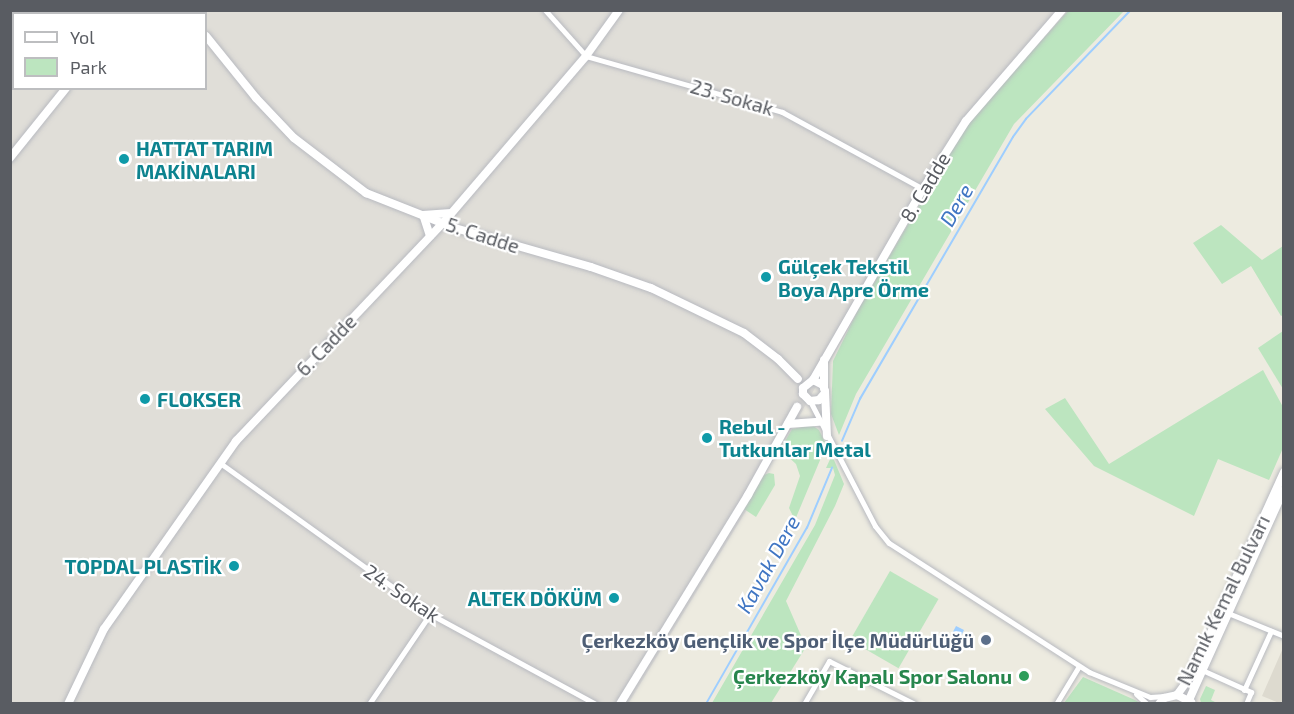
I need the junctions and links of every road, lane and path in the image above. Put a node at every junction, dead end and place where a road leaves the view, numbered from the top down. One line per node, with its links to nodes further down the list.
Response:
1 (545, 10): 5 (street)
2 (619, 10): 5 (street, 6. Cadde)
3 (1062, 10): 8 (street, 8. Cadde)
4 (207, 37): 10 (street, 5. Cadde)
5 (586, 56): 8 (street, 23. Sokak); 9 (street, 6. Cadde)
6 (64, 90): 7 (street)
7 (10, 158)
8 (923, 189): 14 (street, 8. Cadde)
9 (453, 211): 10 (street); 11 (street, 6. Cadde); 12 (street)
10 (423, 215): 11 (street, 5. Cadde); 13 (street)
11 (443, 223): 12 (street, 5. Cadde); 13 (street, 6. Cadde)
12 (459, 230): 15 (street, 5. Cadde)
13 (430, 236): 24 (street, 6. Cadde)
14 (824, 360): 16 (street, 8. Cadde); 17 (street)
15 (798, 380): 16 (street); 18 (street)
16 (809, 381): 17 (street); 18 (street)
17 (824, 391): 19 (street); 23 (street)
18 (802, 393): 19 (street); 20 (street)
19 (810, 401): 20 (street); 21 (street)
20 (797, 407): 22 (street)
21 (819, 422): 22 (street); 23 (street)
22 (788, 424): 40 (street)
23 (827, 436): 31 (street)
24 (220, 463): 28 (street, 24. Sokak); 37 (street, 6. Cadde)
25 (1284, 472): 35 (street, Namık Kemal Bulvarı)
26 (1284, 490): 27 (street, Namık Kemal Bulvarı)
27 (1228, 613): 29 (street); 32 (street, Namık Kemal Bulvarı)
28 (430, 615): 38 (street); 39 (street, 24. Sokak)
29 (1271, 631): 30 (street); 33 (street)
30 (1284, 636)
31 (1079, 666): 34 (street); 43 (street)
32 (1203, 670): 33 (street); 36 (street, Namık Kemal Bulvarı)
33 (1244, 690): 46 (street)
34 (1133, 691): 35 (street); 44 (street)
35 (1173, 695): 36 (street); 45 (street)
36 (1190, 702)
37 (68, 704)
38 (369, 704)
39 (596, 704)
40 (620, 704)
41 (804, 704): 42 (street)
42 (915, 704)
43 (1056, 704)
44 (1147, 704)
45 (1159, 704)
46 (1246, 704)

